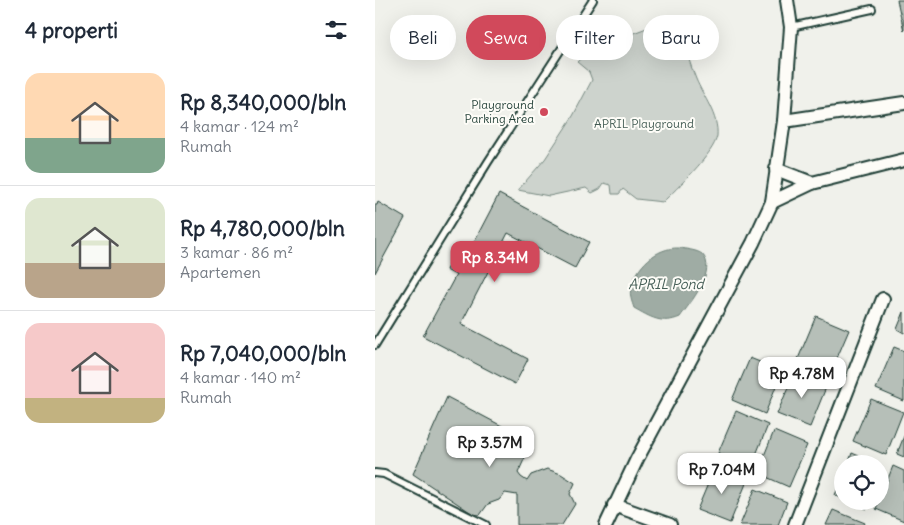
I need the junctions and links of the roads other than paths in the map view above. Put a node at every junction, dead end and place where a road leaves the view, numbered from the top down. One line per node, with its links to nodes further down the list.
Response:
1 (593, 0): 12 (lane)
2 (787, 0): 4 (street)
3 (872, 9): 4 (lane)
4 (791, 27): 6 (street)
5 (904, 103): 6 (street)
6 (784, 121): 8 (street)
7 (904, 160): 9 (street)
8 (776, 169): 9 (street); 10 (street)
9 (812, 183): 10 (street)
10 (771, 202): 14 (street)
11 (883, 299): 18 (street)
12 (375, 345)
13 (375, 473): 15 (lane)
14 (614, 505): 16 (street); 17 (street)
15 (486, 525)
16 (606, 525)
17 (670, 525)
18 (795, 525)

